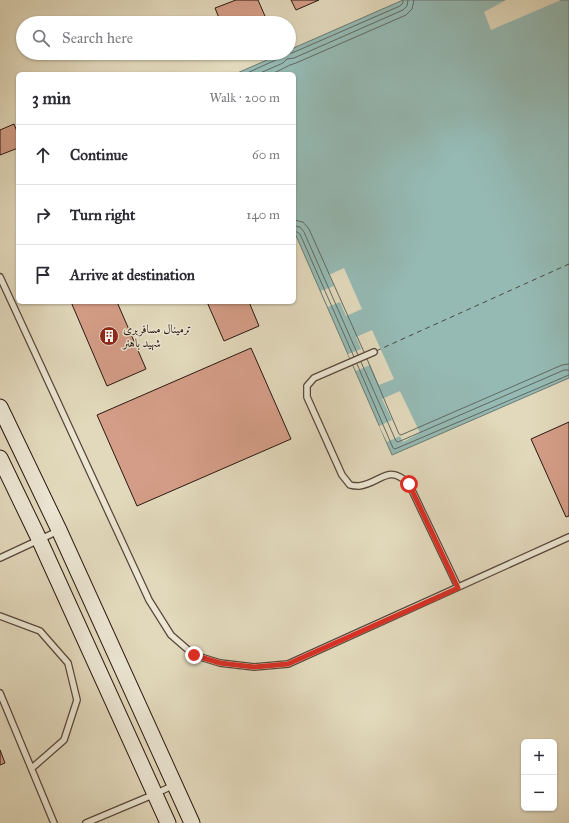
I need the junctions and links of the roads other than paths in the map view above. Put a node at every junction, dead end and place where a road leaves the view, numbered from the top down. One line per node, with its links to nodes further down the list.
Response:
1 (0, 277): 9 (lane)
2 (374, 352): 9 (lane)
3 (0, 406): 5 (street)
4 (0, 458): 7 (street)
5 (59, 530): 7 (lane); 13 (street)
6 (569, 537): 9 (lane)
7 (39, 539): 8 (lane); 14 (street)
8 (0, 558)
9 (458, 588)
10 (0, 616): 12 (lane)
11 (0, 693): 12 (lane)
12 (32, 768): 15 (lane)
13 (174, 784): 14 (lane); 18 (street)
14 (155, 794): 16 (lane); 17 (street)
15 (54, 823)
16 (86, 823)
17 (168, 823)
18 (192, 823)

